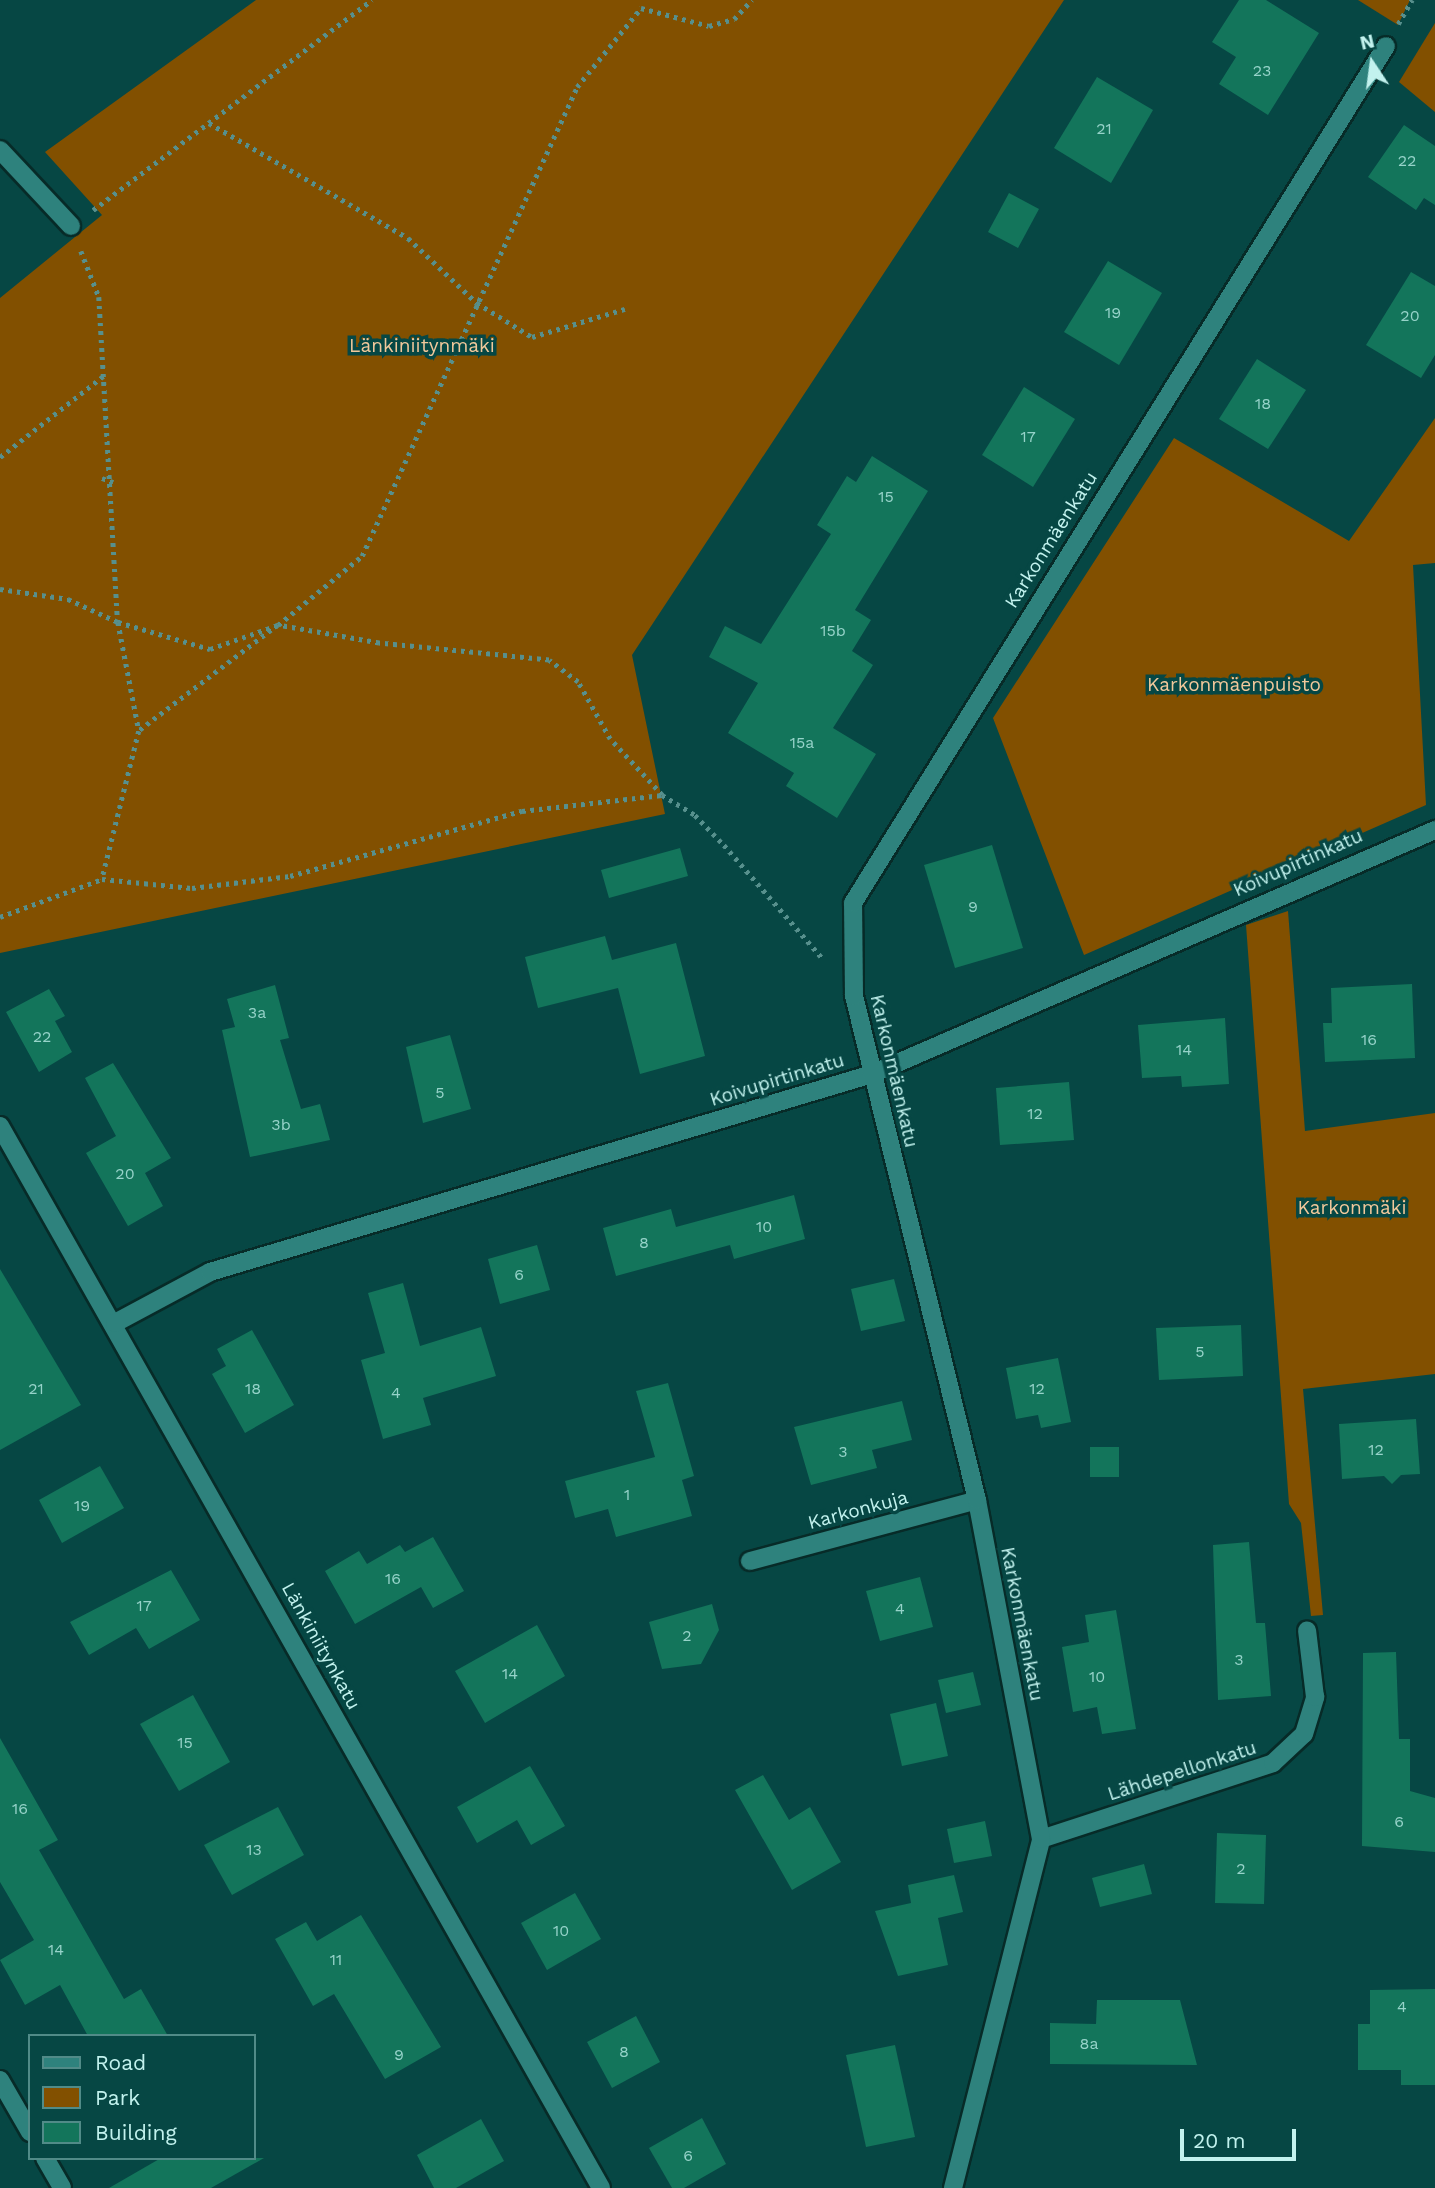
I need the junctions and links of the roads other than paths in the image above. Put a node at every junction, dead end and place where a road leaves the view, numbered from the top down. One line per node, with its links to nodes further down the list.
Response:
1 (1386, 46): 5 (street, Karkonmäenkatu)
2 (0, 150): 3 (street)
3 (71, 226)
4 (1435, 830): 5 (street, Koivupirtinkatu)
5 (872, 1074): 7 (street, Koivupirtinkatu); 8 (street, Karkonmäenkatu)
6 (0, 1126): 7 (street, Länkiniitynkatu)
7 (115, 1323): 16 (street, Länkiniitynkatu)
8 (977, 1500): 9 (street, Karkonkuja); 11 (street, Karkonmäenkatu)
9 (750, 1561)
10 (1307, 1630): 11 (street, Lähdepellonkatu)
11 (1041, 1839): 17 (street, Karkonmäenkatu)
12 (0, 2080): 13 (street)
13 (28, 2129)
14 (46, 2160): 15 (street)
15 (62, 2188)
16 (601, 2188)
17 (953, 2188)

